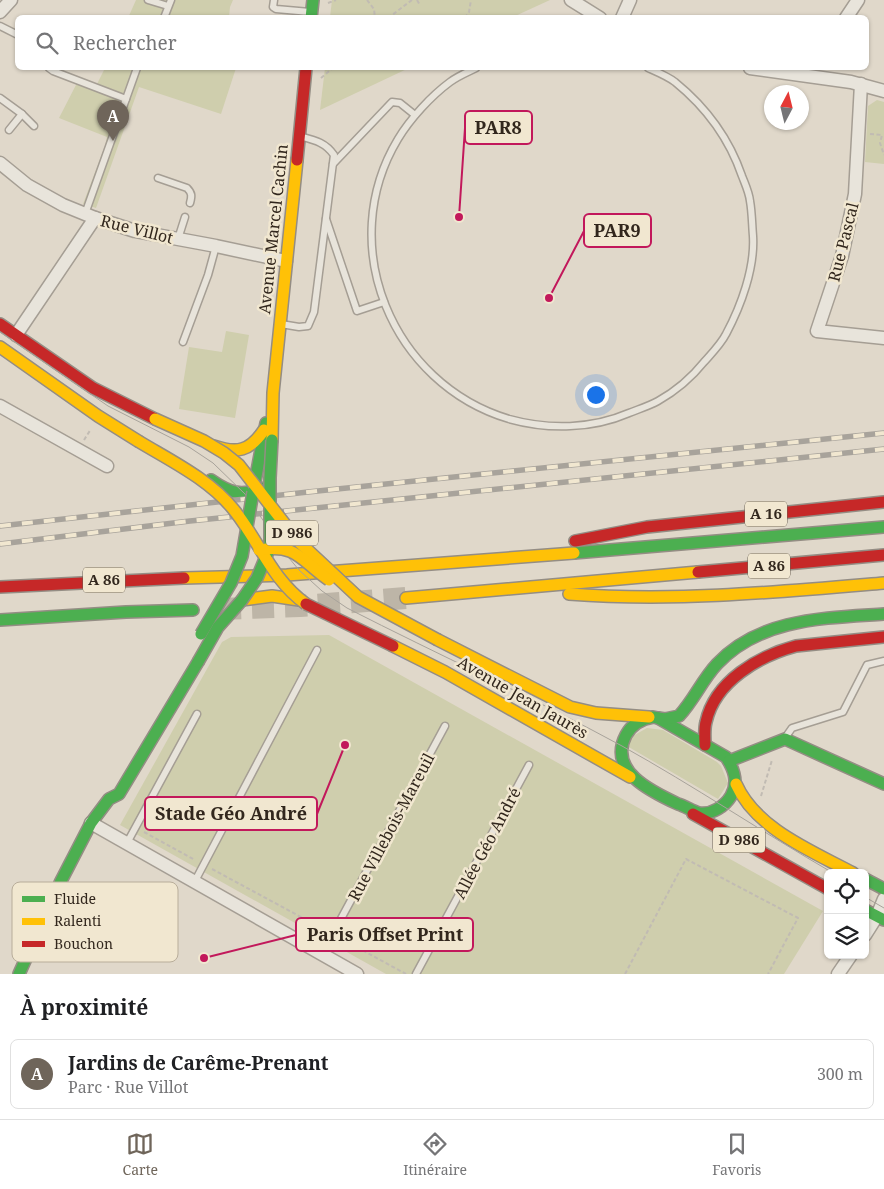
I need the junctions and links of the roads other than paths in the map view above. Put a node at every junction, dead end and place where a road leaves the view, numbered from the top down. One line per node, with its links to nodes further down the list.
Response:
1 (11, 0): 9 (street)
2 (148, 0): 8 (lane)
3 (274, 0): 11 (lane)
4 (312, 0): 11 (main road)
5 (571, 0): 12 (street)
6 (630, 0): 13 (street)
7 (858, 0): 14 (street)
8 (169, 3): 10 (lane)
9 (0, 12)
10 (165, 15)
11 (311, 15)
12 (595, 15)
13 (623, 15)
14 (848, 15)
15 (0, 26): 16 (lane)
16 (15, 34)
17 (52, 70): 27 (lane)
18 (136, 70): 27 (lane)
19 (306, 70): 32 (main road, Avenue Marcel Cachin)
20 (472, 70): 29 (lane)
21 (652, 70): 43 (lane)
22 (780, 70): 23 (street)
23 (810, 72): 24 (street)
24 (861, 84): 25 (street); 47 (street, Rue Pascal)
25 (884, 91)
26 (0, 98): 28 (lane)
27 (126, 99): 37 (lane)
28 (22, 114): 30 (lane); 31 (lane)
29 (415, 115): 34 (lane); 43 (lane)
30 (34, 126)
31 (8, 130)
32 (299, 136): 34 (lane); 42 (main road, Avenue Marcel Cachin)
33 (0, 163): 37 (street, Rue Villot)
34 (333, 164): 39 (lane)
35 (158, 178): 36 (lane)
36 (190, 203)
37 (90, 216): 40 (street, Rue Villot); 46 (street)
38 (185, 218): 40 (lane)
39 (325, 218): 43 (lane); 45 (lane)
40 (178, 239): 41 (street, Rue Villot)
41 (216, 246): 42 (street, Rue Villot); 48 (lane)
42 (286, 261): 45 (main road, Avenue Marcel Cachin)
43 (384, 302)
44 (0, 324): 46 (main road, D 986)
45 (280, 324): 51 (main road, Avenue Marcel Cachin)
46 (16, 335): 53 (main road, D 986, bridge)
47 (884, 338)
48 (183, 342)
49 (0, 347): 52 (main road, D 986)
50 (0, 406): 54 (street)
51 (265, 436): 53 (main road, bridge); 55 (main road, Avenue Marcel Cachin)
52 (138, 441): 55 (main road, bridge); 59 (main road, D 986, bridge)
53 (207, 443): 55 (main road, D 986, bridge)
54 (107, 466)
55 (259, 488): 57 (main road, D 986, bridge); 59 (main road, Avenue Marcel Cachin, bridge)
56 (884, 502): 64 (main road, A 16)
57 (271, 506): 60 (main road, bridge); 69 (main road, D 986, bridge)
58 (884, 527): 64 (main road, A 86)
59 (247, 529): 61 (main road, D 986, bridge); 62 (main road, Avenue Marcel Cachin, bridge)
60 (270, 547): 61 (main road, bridge); 65 (main road, bridge); 69 (main road, bridge)
61 (258, 550): 62 (main road); 65 (main road, D 986, bridge)
62 (242, 556): 78 (main road, Avenue Marcel Cachin, bridge)
63 (884, 556): 68 (main road, A 86)
64 (522, 557): 67 (main road, A 86)
65 (266, 560): 71 (main road, bridge); 72 (main road, D 986, bridge)
66 (884, 583): 68 (main road)
67 (0, 587)
68 (536, 587): 70 (main road, A 86)
69 (358, 597): 81 (main road, Avenue Jean Jaurès / D 986, bridge)
70 (406, 598)
71 (242, 600): 72 (main road); 78 (main road, bridge)
72 (300, 600): 87 (main road, Avenue Jean Jaurès / D 986, bridge)
73 (194, 610): 75 (main road, A 86)
74 (884, 614): 81 (main road)
75 (0, 620)
76 (884, 637): 84 (main road)
77 (317, 650): 94 (lane)
78 (193, 660): 91 (main road)
79 (884, 661): 83 (lane)
80 (198, 714): 92 (lane)
81 (655, 717): 84 (main road); 87 (main road)
82 (445, 726): 103 (lane, Rue Villebois-Mareuil)
83 (781, 741): 85 (main road); 89 (main road)
84 (705, 745): 85 (main road)
85 (729, 761): 88 (main road)
86 (529, 765): 108 (lane, Allée Géo André)
87 (635, 780): 90 (main road, Avenue Jean Jaurès)
88 (736, 784): 90 (main road); 93 (main road, D 986)
89 (884, 784)
90 (651, 789): 97 (main road, D 986)
91 (91, 822): 92 (street); 96 (main road)
92 (127, 843): 94 (street)
93 (846, 869)
94 (194, 881): 103 (street)
95 (869, 881): 98 (main road)
96 (61, 882)
97 (824, 887)
98 (884, 890)
99 (884, 899): 101 (street)
100 (869, 912): 101 (main road)
101 (881, 918): 102 (street)
102 (869, 931)
103 (322, 954): 107 (street)
104 (848, 959): 109 (street)
105 (24, 962): 106 (main road)
106 (19, 974)
107 (356, 974)
108 (416, 974)
109 (838, 974)

